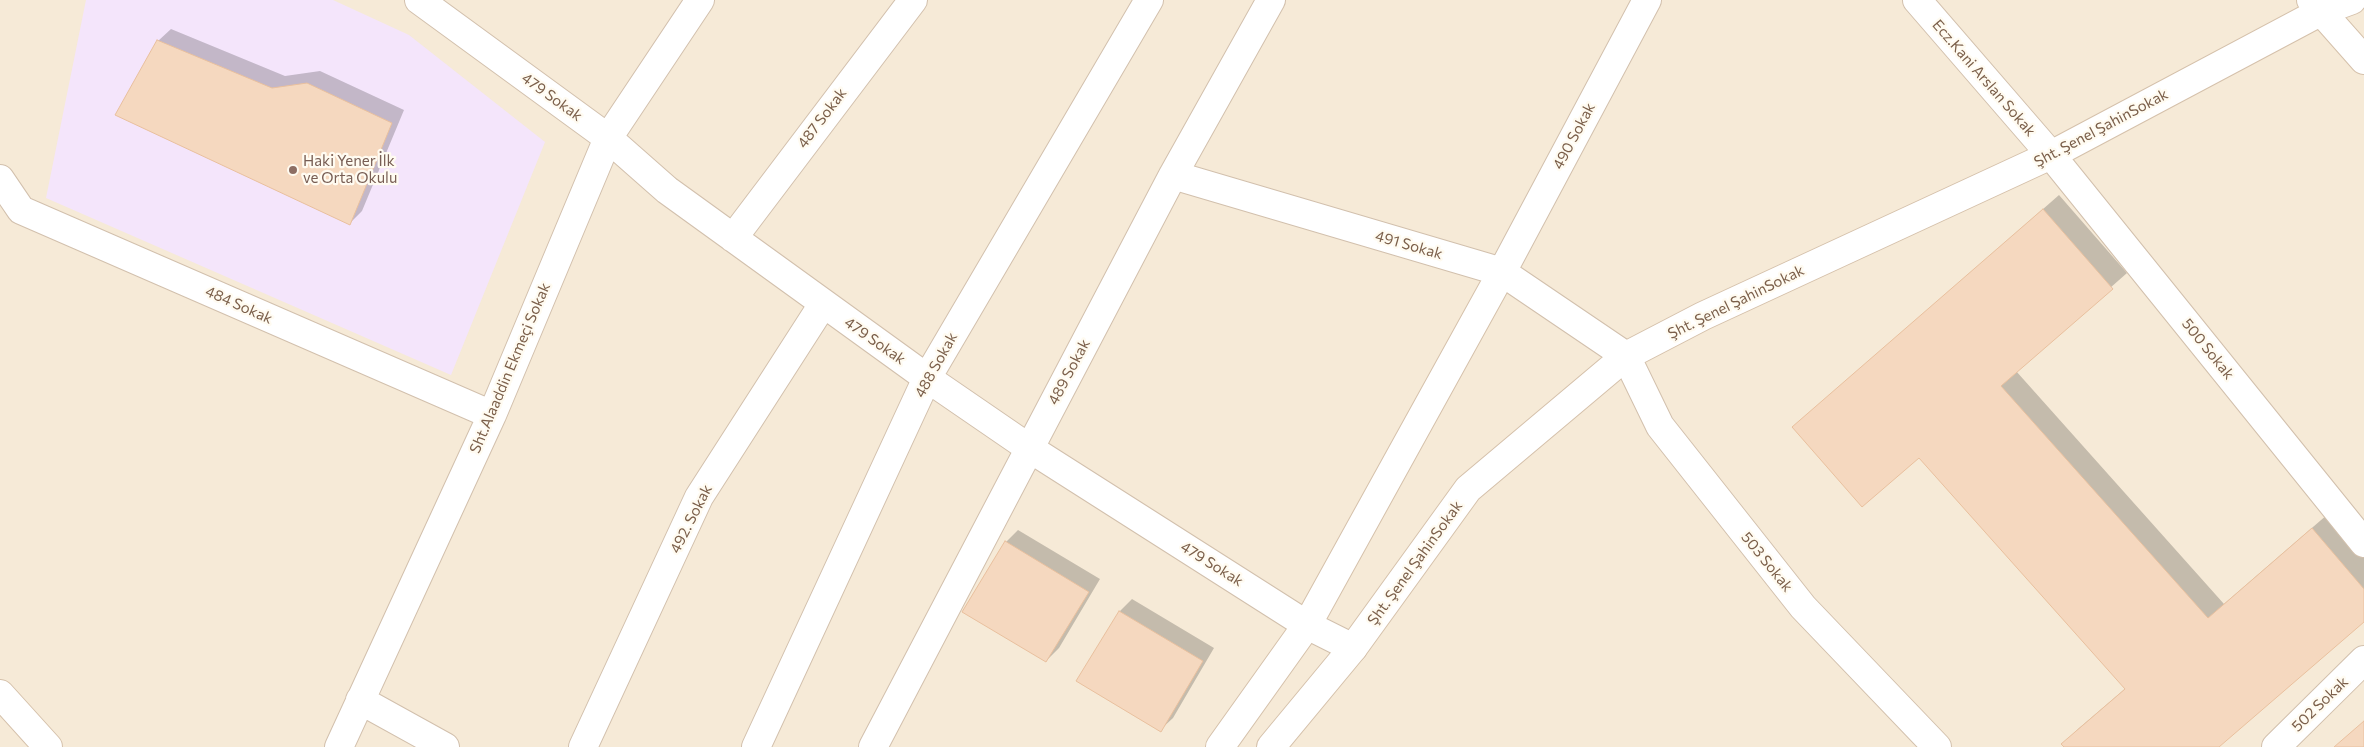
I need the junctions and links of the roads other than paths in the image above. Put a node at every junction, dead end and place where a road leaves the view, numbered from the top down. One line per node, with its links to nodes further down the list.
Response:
1 (419, 0): 11 (street, 479 Sokak)
2 (700, 0): 11 (street, Sht.Alaaddin Ekmeçi Sokak)
3 (913, 0): 16 (street, 487 Sokak)
4 (1148, 0): 20 (street, 488 Sokak)
5 (1271, 0): 13 (street, 489 Sokak)
6 (1647, 0): 17 (street, 490 Sokak)
7 (1917, 0): 12 (street, Ecz.Kani Arslan Sokak)
8 (2352, 0): 9 (street, Şht. Şenel ŞahinSokak)
9 (2316, 6): 10 (street); 12 (street, Şht. Şenel ŞahinSokak)
10 (2364, 60)
11 (608, 138): 16 (street, 479 Sokak); 21 (street, Sht.Alaaddin Ekmeçi Sokak)
12 (2051, 155): 19 (street, Şht. Şenel ŞahinSokak); 23 (street, 500 Sokak)
13 (1173, 175): 17 (street, 491 Sokak); 22 (street, 489 Sokak)
14 (0, 179): 15 (street, 484 Sokak)
15 (11, 213): 21 (street, 484 Sokak)
16 (733, 238): 18 (street, 479 Sokak)
17 (1502, 272): 19 (street, 491 Sokak); 24 (street)
18 (823, 304): 20 (street, 479 Sokak); 32 (street, 492. Sokak)
19 (1626, 356): 25 (street, Şht. Şenel ŞahinSokak); 37 (street, 503 Sokak)
20 (927, 378): 22 (street, 479 Sokak); 33 (street, 488 Sokak)
21 (492, 415): 28 (street, Sht.Alaaddin Ekmeçi Sokak)
22 (1029, 448): 24 (street, 479 Sokak); 34 (street, 489 Sokak)
23 (2364, 542)
24 (1307, 625): 25 (street, 479 Sokak); 35 (street)
25 (1353, 648): 36 (street, Şht. Şenel ŞahinSokak)
26 (2364, 660): 38 (street, 502 Sokak)
27 (0, 694): 29 (street)
28 (360, 700): 30 (street, Sht.Alaaddin Ekmeçi Sokak); 31 (street)
29 (48, 747)
30 (339, 747)
31 (445, 747)
32 (583, 747)
33 (756, 747)
34 (873, 747)
35 (1220, 747)
36 (1271, 747)
37 (1937, 747)
38 (2276, 747)

